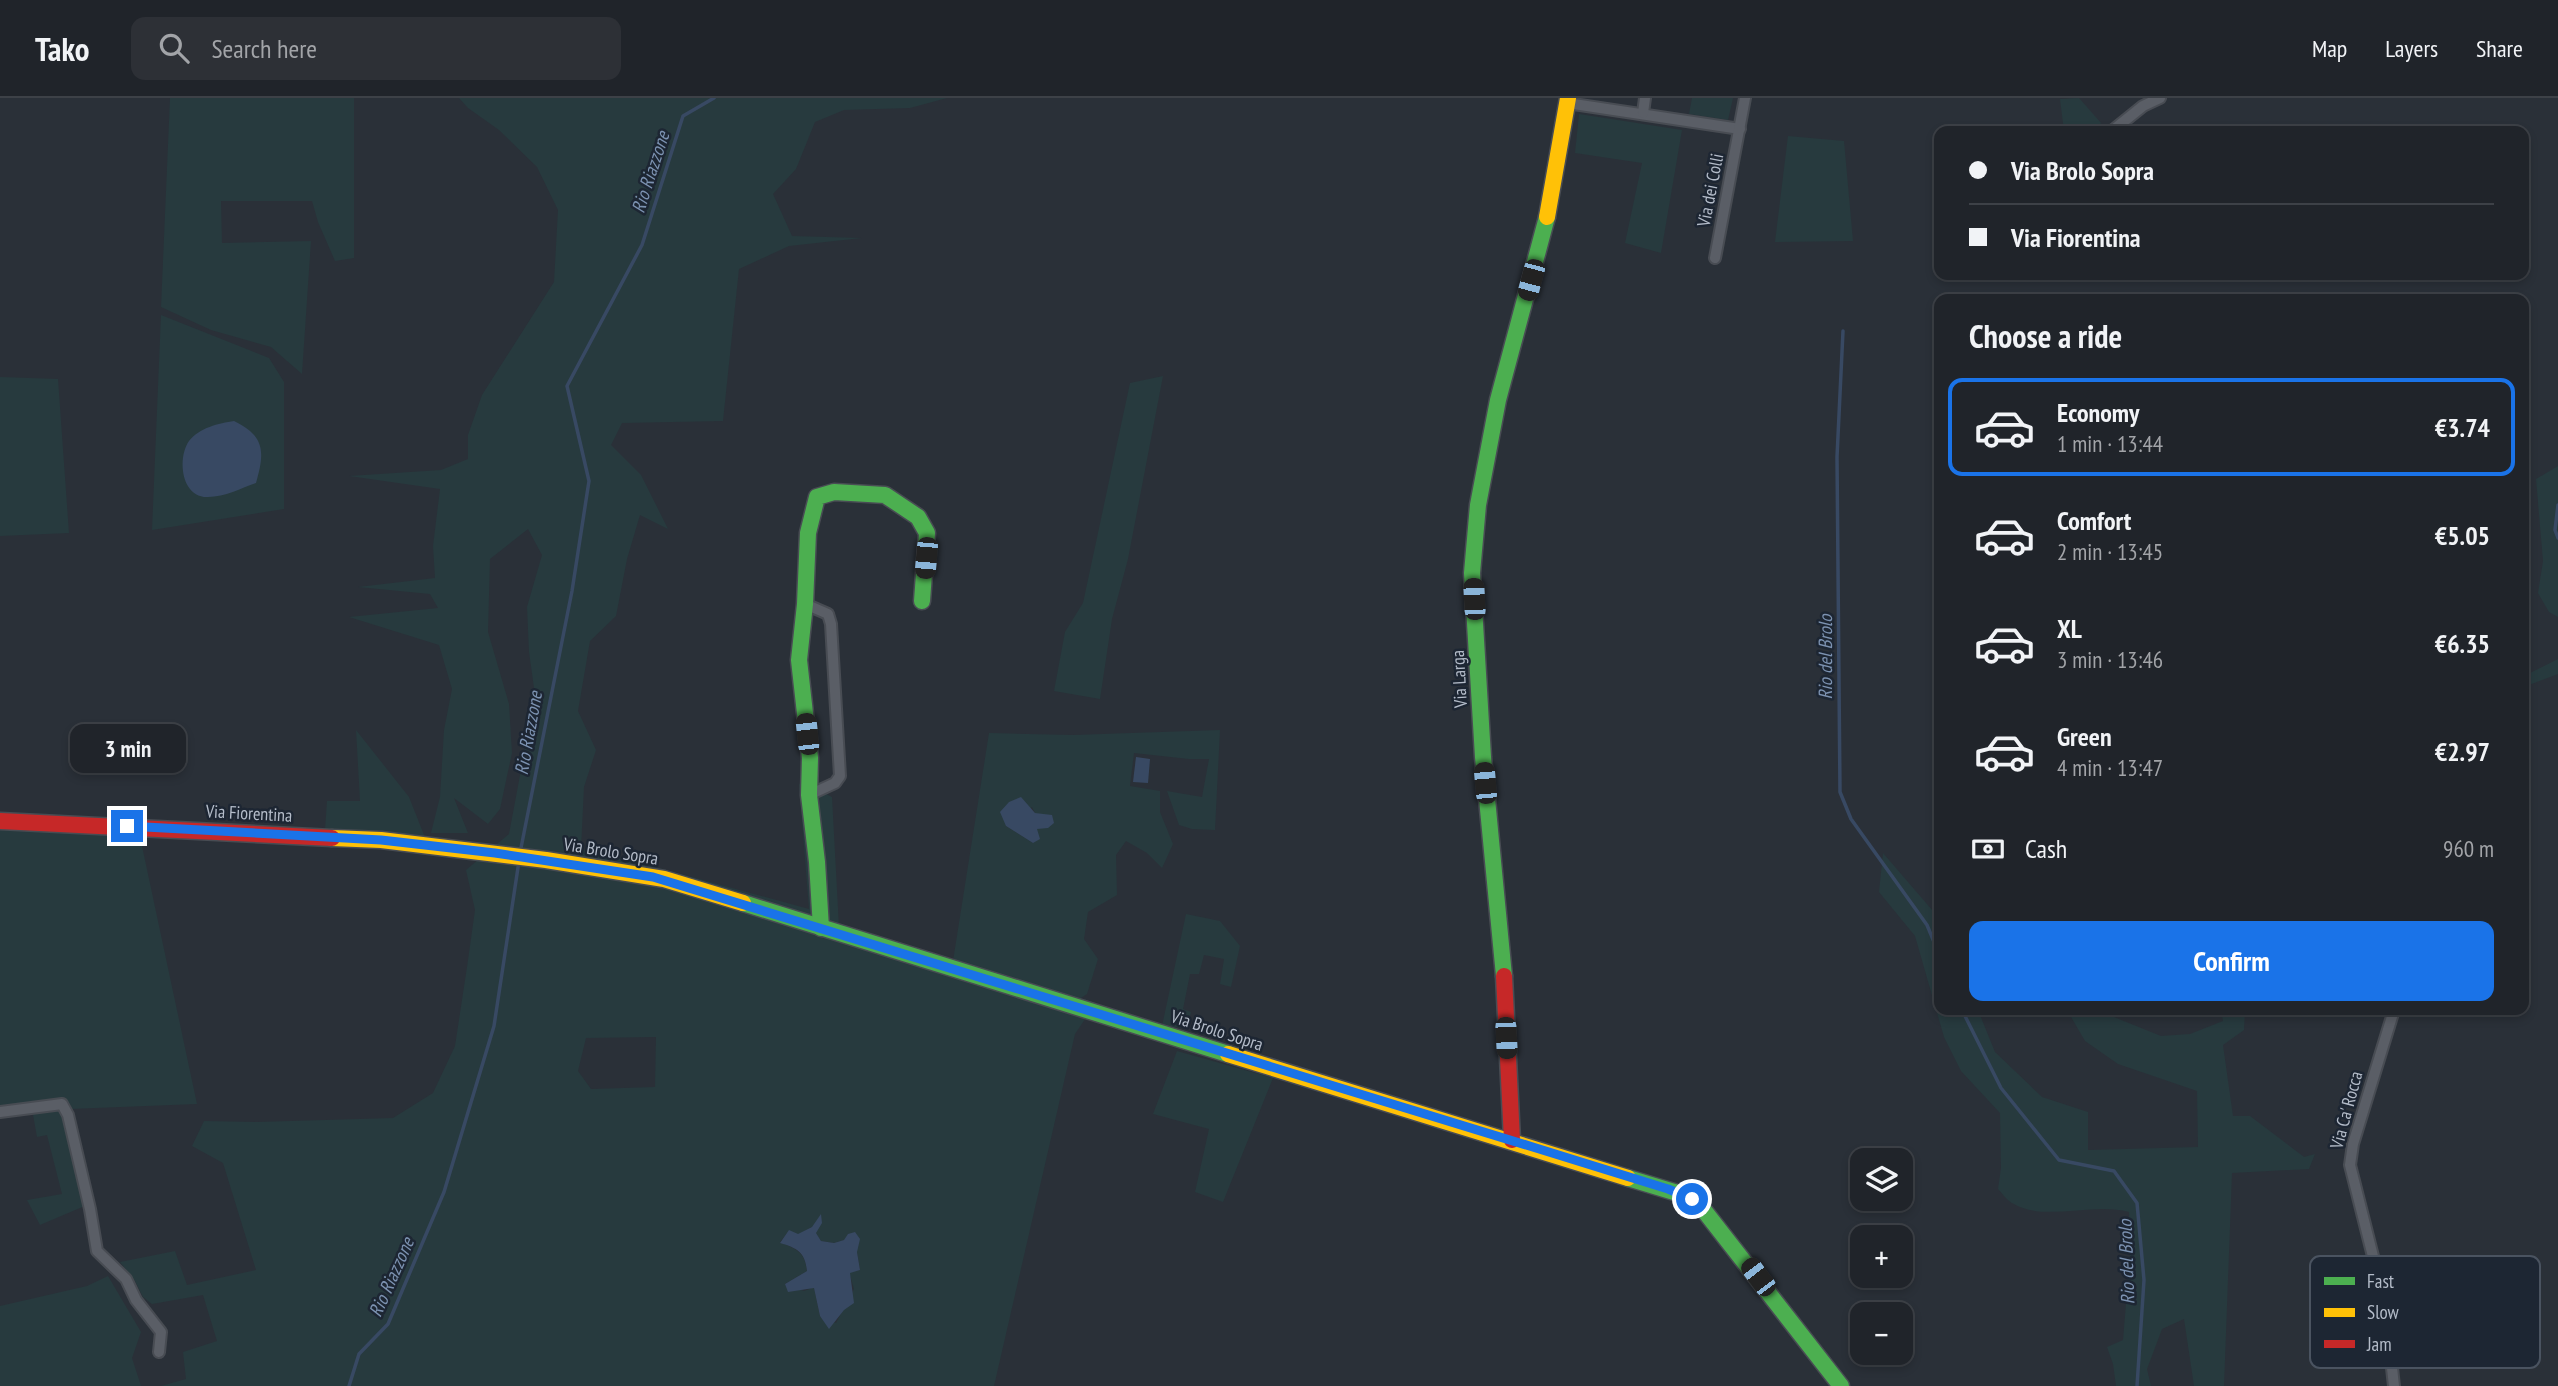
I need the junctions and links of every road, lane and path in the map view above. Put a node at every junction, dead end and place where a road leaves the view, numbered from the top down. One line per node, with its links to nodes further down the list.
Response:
1 (1645, 98): 5 (street)
2 (1745, 98): 7 (street, Via dei Colli)
3 (2160, 98): 6 (street)
4 (1567, 100): 5 (street); 17 (street, Via Larga)
5 (1643, 113): 7 (street)
6 (2118, 126)
7 (1740, 129): 8 (street, Via dei Colli)
8 (1715, 258)
9 (922, 601): 10 (street)
10 (805, 604): 11 (street); 11 (street)
11 (810, 795): 14 (street)
12 (0, 821): 13 (street, Via Fiorentina)
13 (495, 853): 14 (street, Via Brolo Sopra)
14 (821, 928): 17 (street, Via Brolo Sopra)
15 (2392, 1015): 18 (street, Via Ca' Rocca)
16 (0, 1112): 19 (street)
17 (1511, 1140): 21 (street, Via Brolo Sopra)
18 (2373, 1256)
19 (159, 1352)
20 (2392, 1368): 22 (street, Via Ca' Rocca)
21 (1841, 1386)
22 (2394, 1386)

